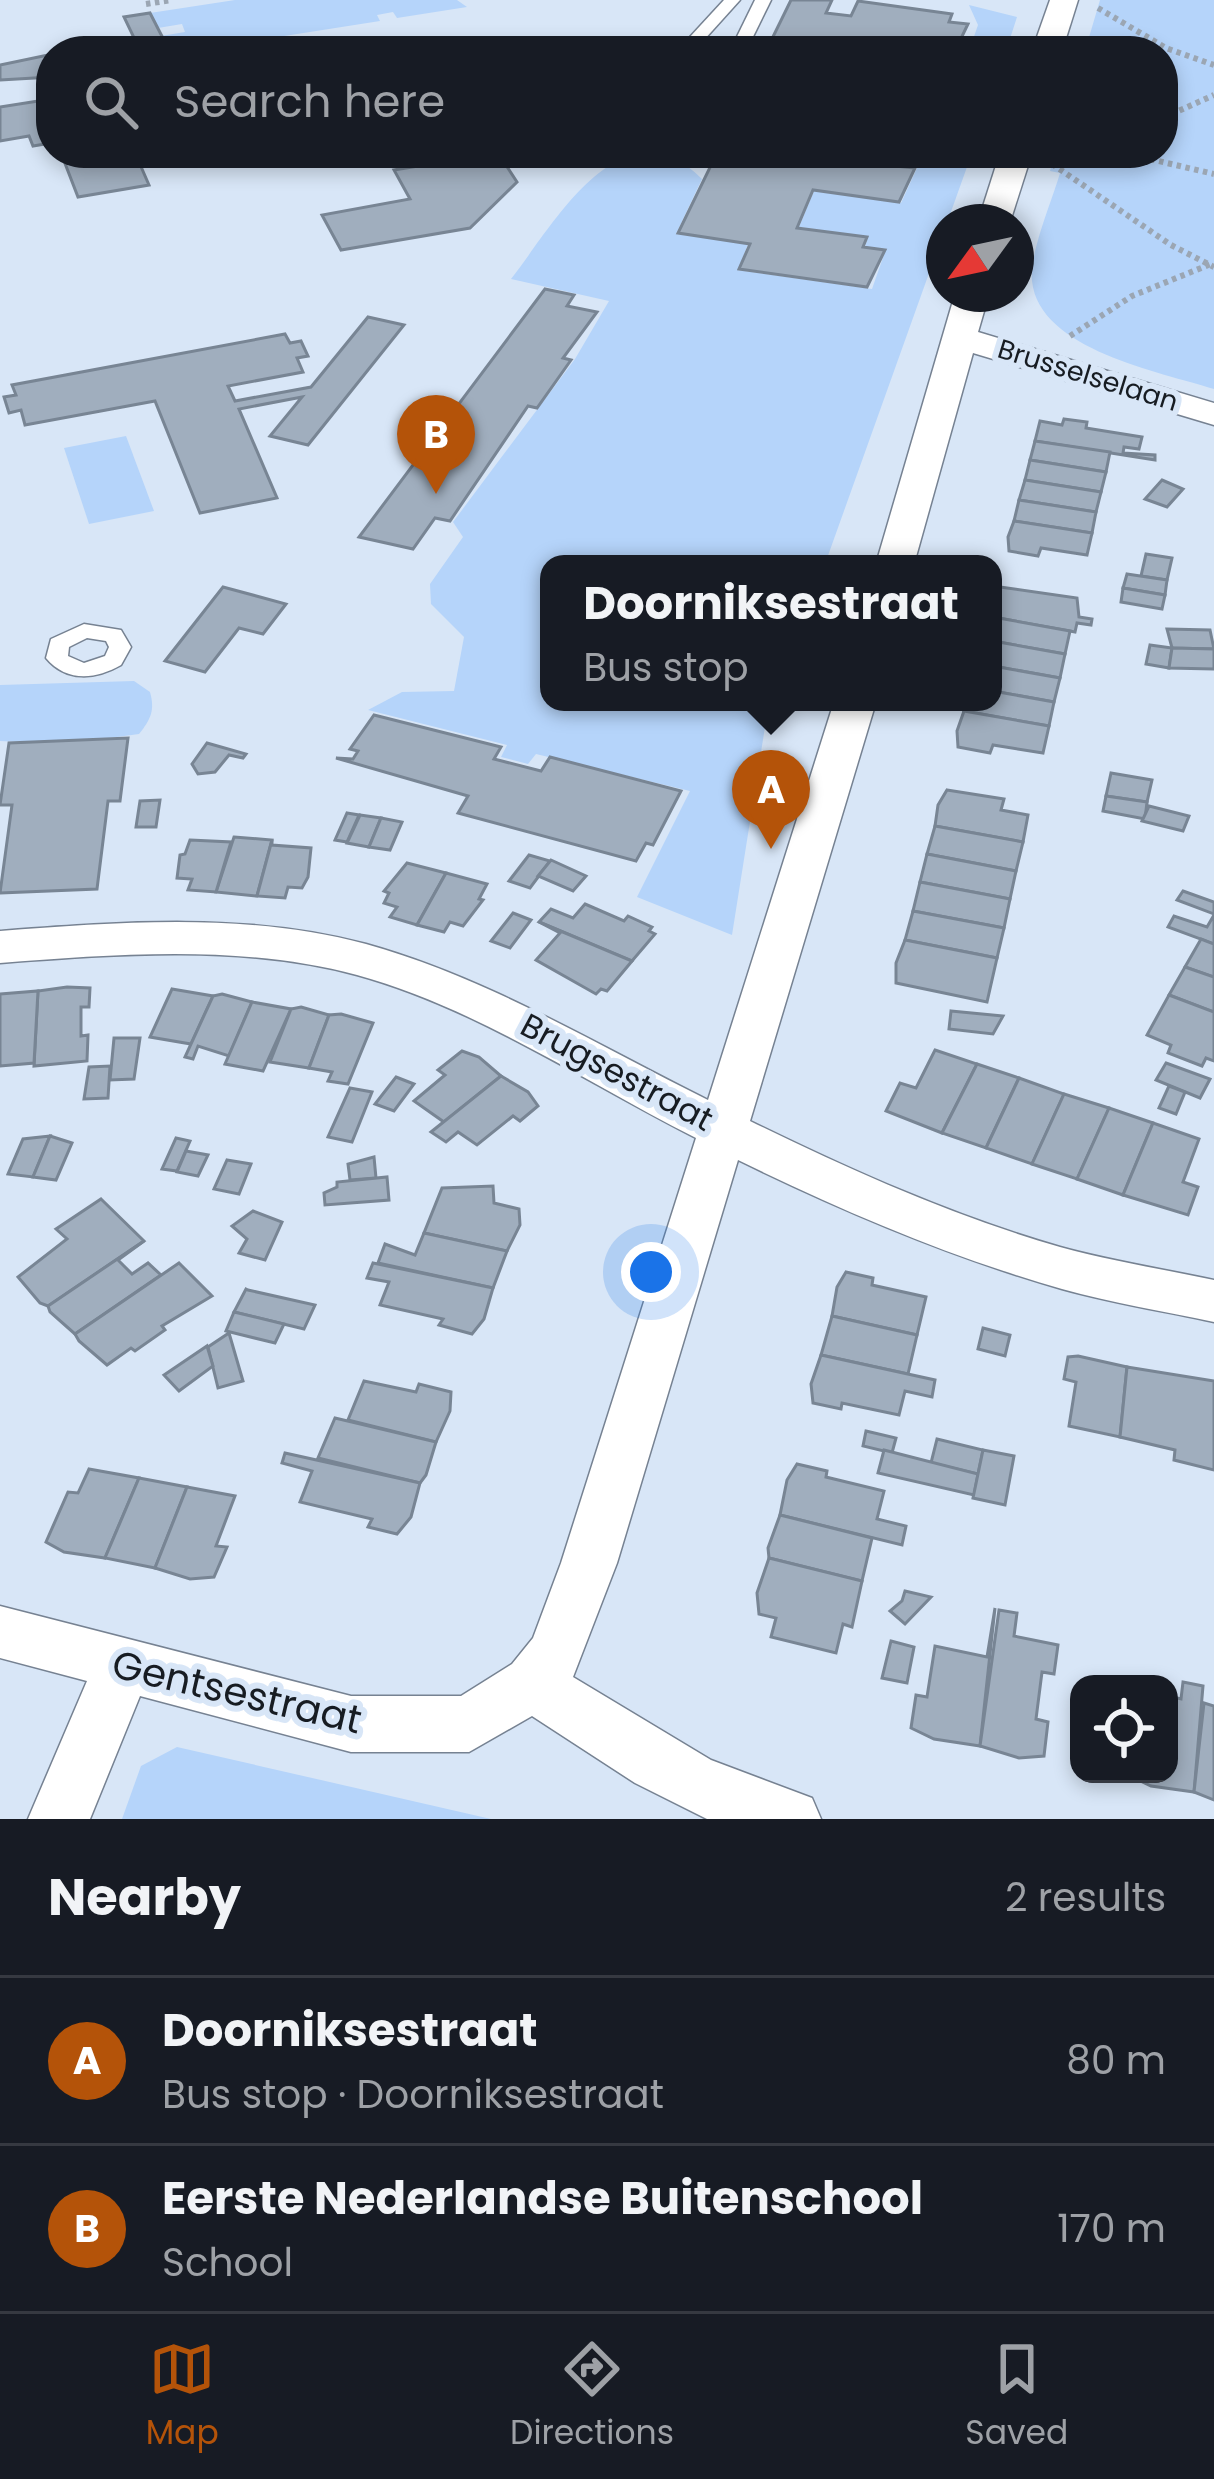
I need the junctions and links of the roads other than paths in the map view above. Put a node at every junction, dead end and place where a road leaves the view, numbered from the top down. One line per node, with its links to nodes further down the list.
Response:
1 (732, 0): 4 (lane)
2 (763, 0): 5 (lane)
3 (1079, 2): 6 (street)
4 (699, 36)
5 (745, 36)
6 (1057, 36)
7 (1023, 168): 8 (street)
8 (1004, 204)
9 (968, 312): 10 (street)
10 (962, 338): 11 (street, Brusselselaan); 12 (street)
11 (1214, 414)
12 (898, 555)
13 (852, 711): 15 (street)
14 (0, 947): 15 (street, Brugsestraat)
15 (721, 1129): 16 (street, Brugsestraat); 19 (street)
16 (1214, 1301)
17 (0, 1633): 18 (street, Gentsestraat)
18 (122, 1667): 19 (street, Gentsestraat); 20 (street)
19 (533, 1683): 21 (street)
20 (59, 1819)
21 (790, 1819)

